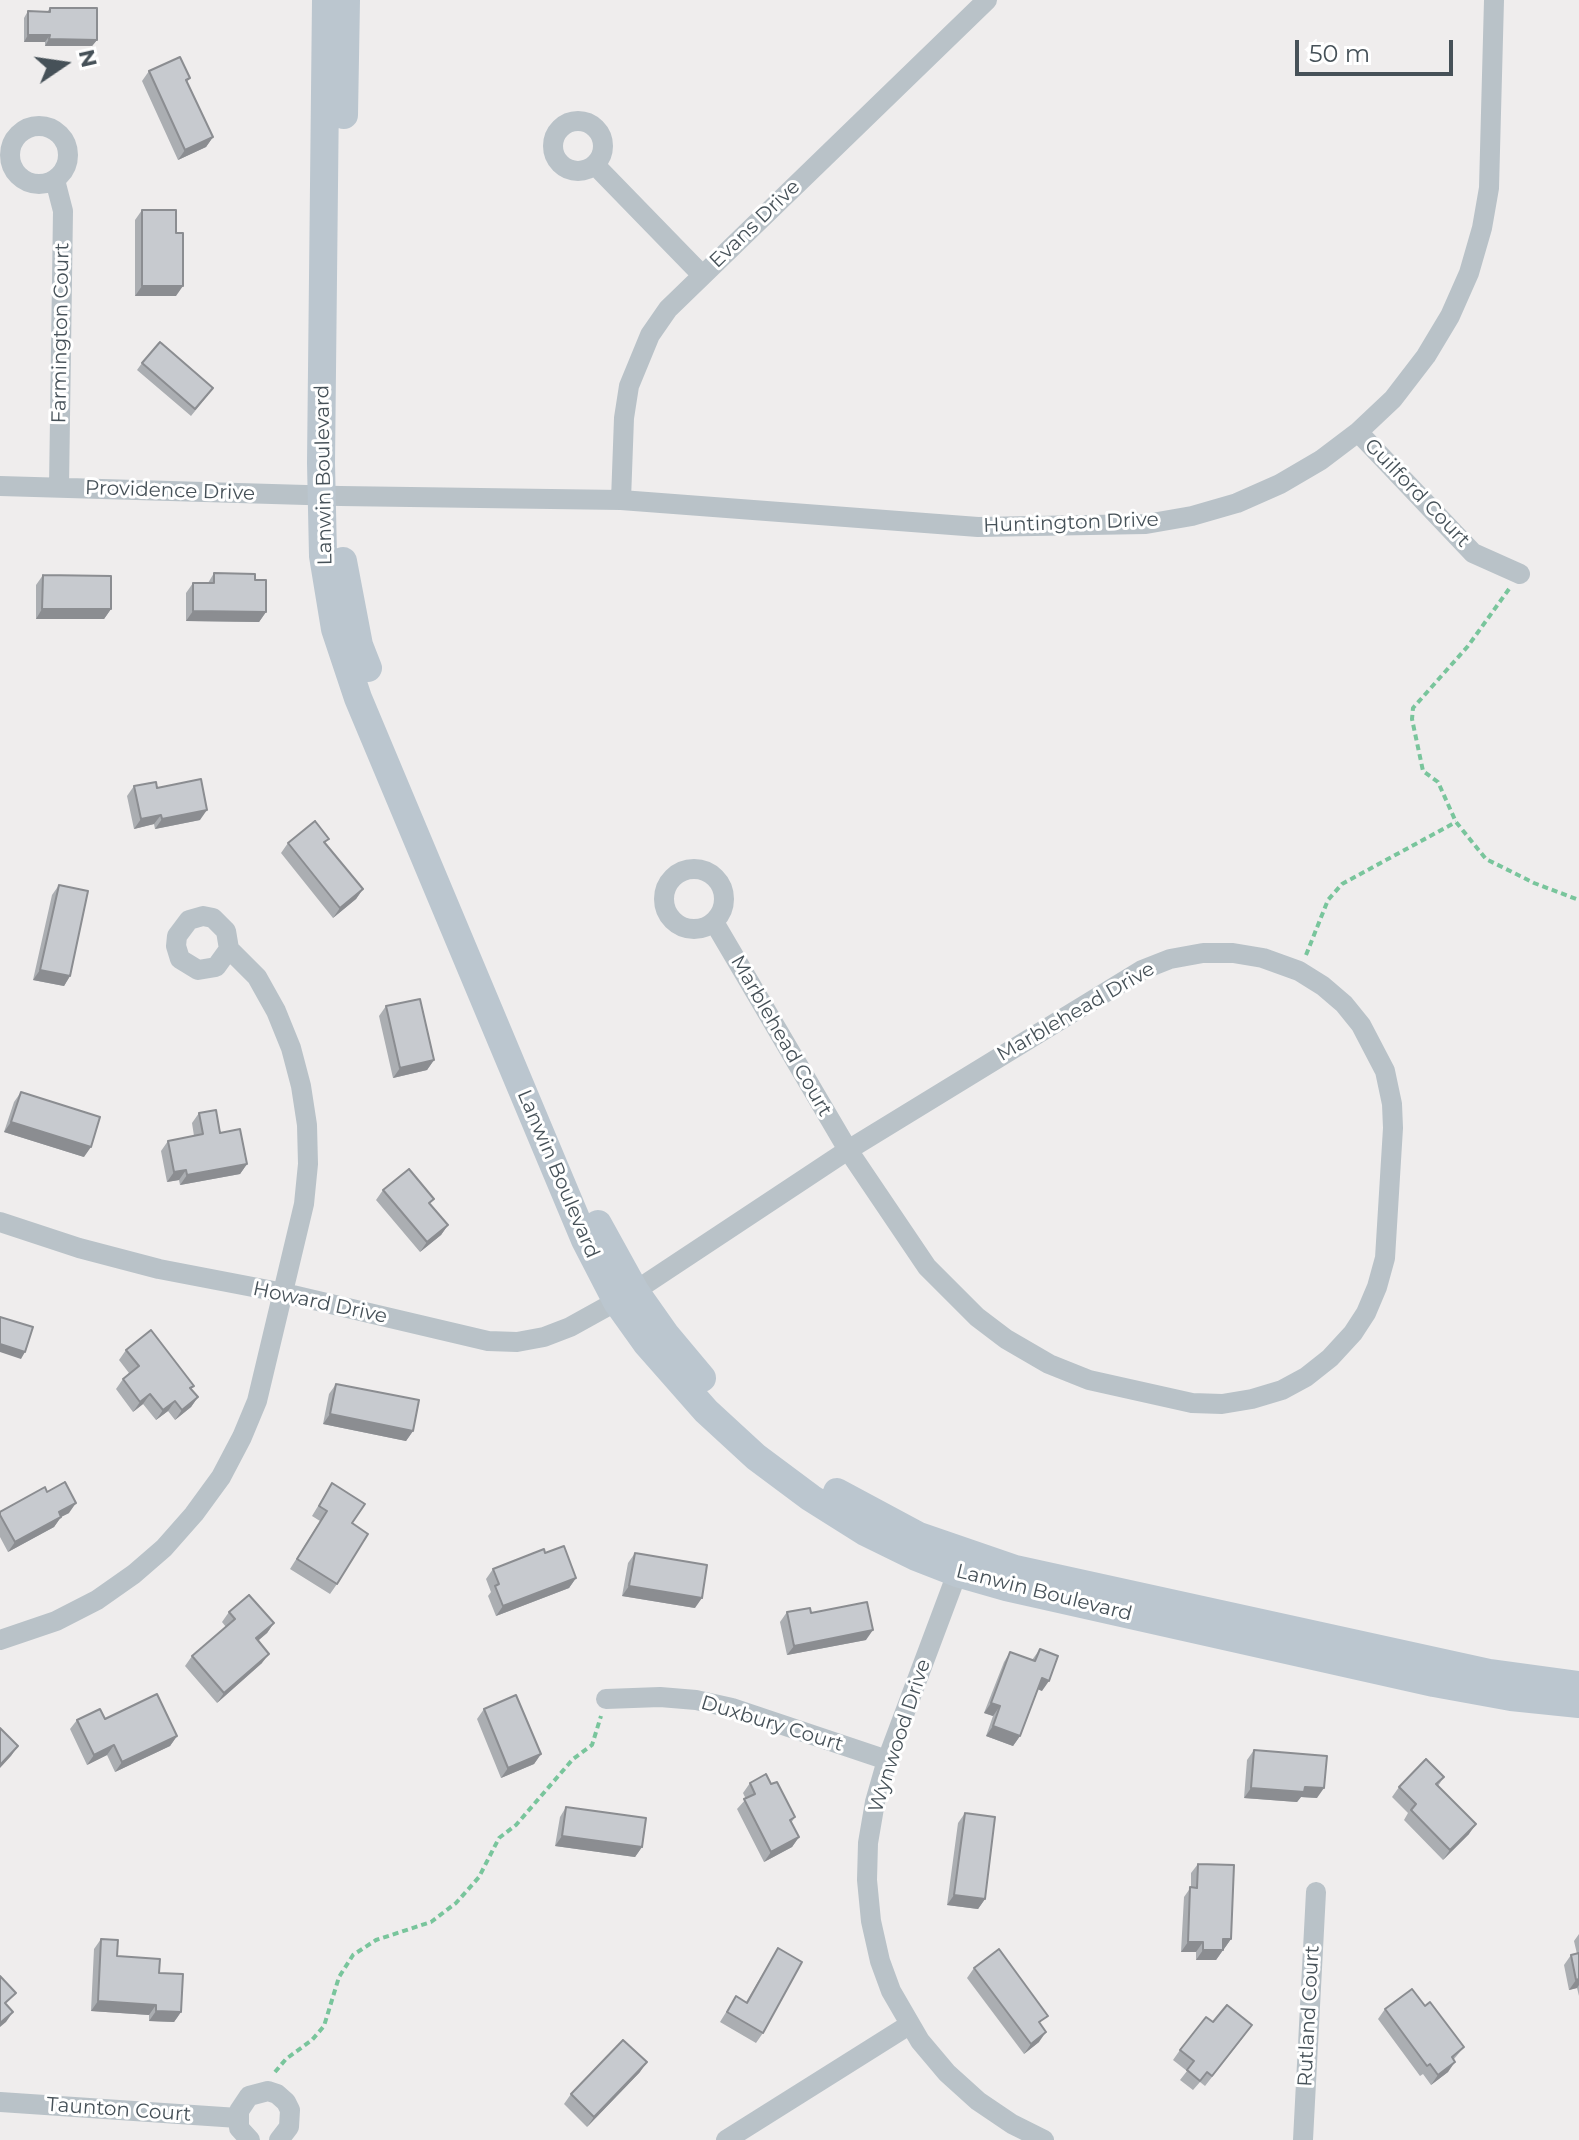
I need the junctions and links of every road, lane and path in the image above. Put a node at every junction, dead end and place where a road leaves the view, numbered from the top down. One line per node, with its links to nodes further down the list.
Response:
1 (326, 0): 11 (street, Lanwin Boulevard)
2 (346, 0): 11 (street, Lanwin Boulevard)
3 (987, 0): 7 (street, Evans Drive)
4 (1494, 0): 8 (street, Huntington Drive)
5 (595, 165): 7 (street)
6 (55, 180): 10 (street, Farmington Court)
7 (702, 275): 12 (street, Evans Drive)
8 (1358, 432): 12 (street, Huntington Drive); 13 (street, Guilford Court)
9 (0, 486): 10 (street, Providence Drive)
10 (59, 487): 11 (street, Providence Drive)
11 (331, 496): 12 (street, Huntington Drive); 22 (street, Lanwin Boulevard)
12 (621, 500)
13 (1520, 574): 14 (path)
14 (1456, 822): 15 (path); 18 (path)
15 (1579, 900)
16 (714, 922): 19 (street, Marblehead Court)
17 (229, 949): 21 (street)
18 (1299, 971): 19 (street, Marblehead Drive); 19 (street, Marblehead Drive)
19 (848, 1150): 22 (street, Marblehead Drive)
20 (0, 1222): 21 (street, Howard Drive)
21 (284, 1293): 22 (street, Howard Drive); 24 (street)
22 (626, 1296): 23 (street, Lanwin Boulevard)
23 (960, 1563): 25 (street, Lanwin Boulevard); 27 (street, Lanwin Boulevard); 28 (street, Wynwood Drive)
24 (0, 1640)
25 (1579, 1685)
26 (606, 1699): 28 (street, Duxbury Court); 31 (path)
27 (1579, 1704)
28 (887, 1760): 30 (street, Wynwood Drive)
29 (1316, 1892): 38 (street, Rutland Court)
30 (909, 2025): 36 (street); 37 (street, Wynwood Drive)
31 (268, 2091): 33 (street); 35 (street)
32 (0, 2102): 33 (street, Taunton Court)
33 (238, 2118): 34 (street)
34 (250, 2140)
35 (279, 2140)
36 (726, 2140)
37 (1044, 2140)
38 (1303, 2140)

